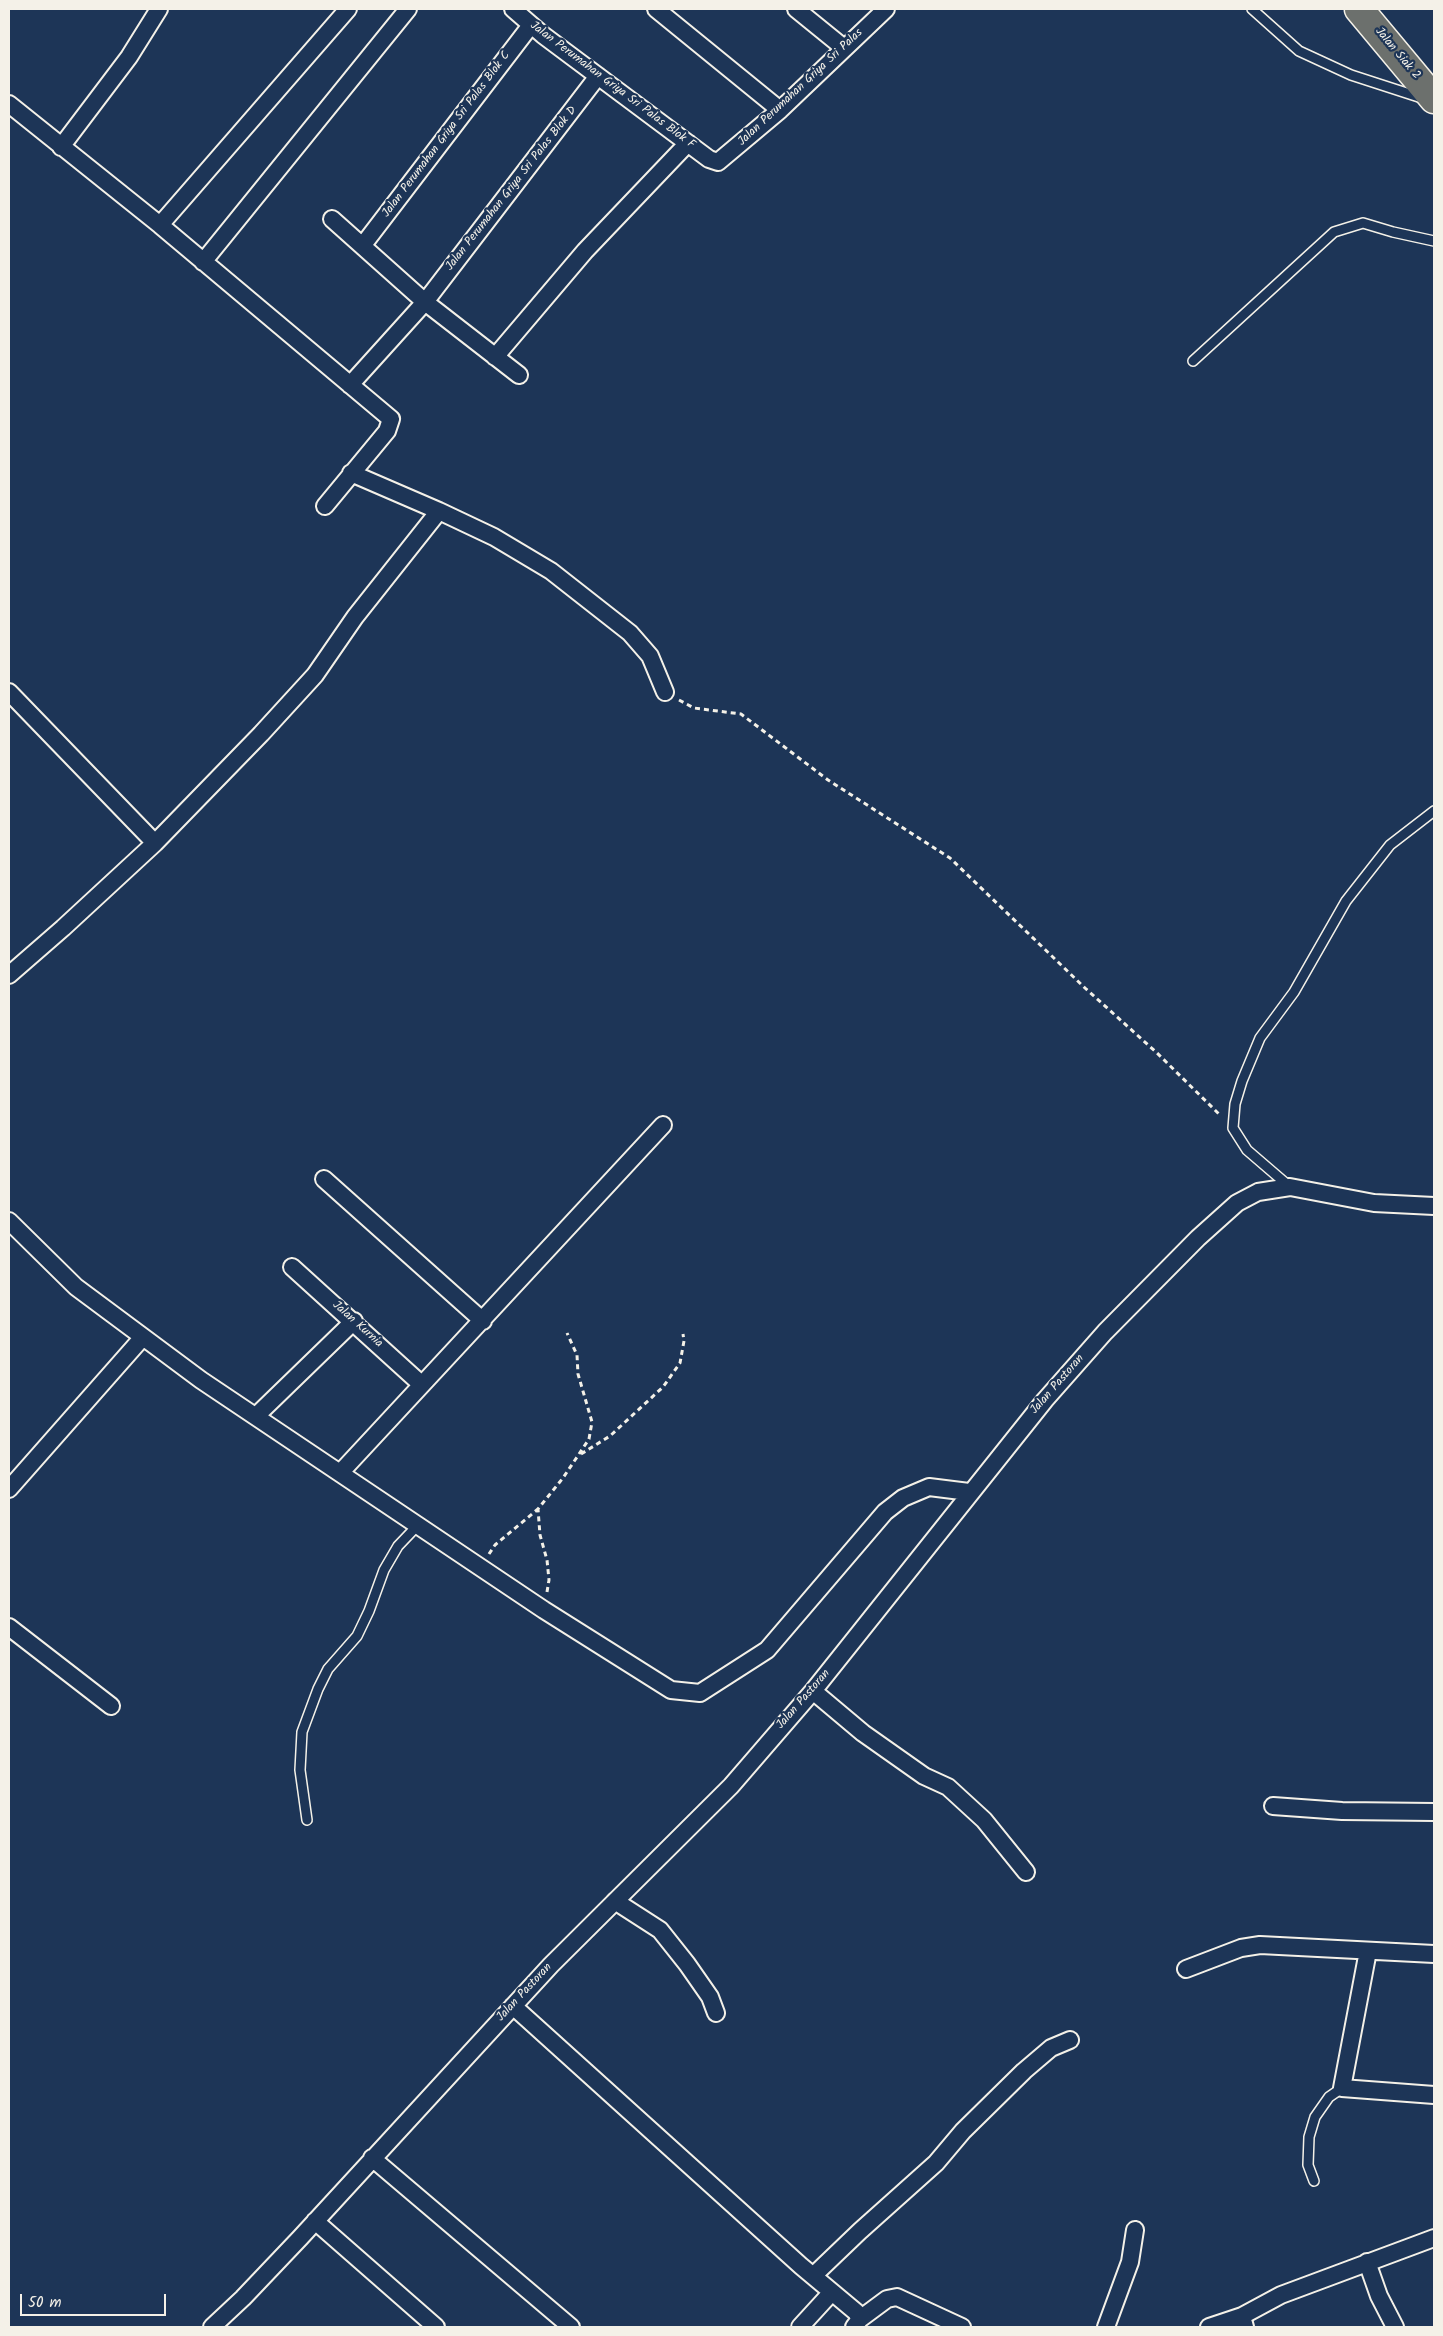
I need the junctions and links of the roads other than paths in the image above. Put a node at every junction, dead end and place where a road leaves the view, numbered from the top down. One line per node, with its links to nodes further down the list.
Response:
1 (159, 9): 18 (street)
2 (348, 9): 21 (street)
3 (408, 9): 24 (street)
4 (513, 9): 10 (street, Jalan Perumahan Griya Sri Palas Blok F)
5 (656, 9): 16 (street)
6 (796, 9): 11 (street)
7 (886, 9): 11 (street, Jalan Perumahan Griya Sri Palas)
8 (1252, 9): 14 (lane)
9 (1359, 9): 13 (highway, Jalan Siak 2)
10 (531, 25): 12 (street, Jalan Perumahan Griya Sri Palas Blok F); 23 (street, Jalan Perumahan Griya Sri Palas Blok C)
11 (844, 48): 16 (street, Jalan Perumahan Griya Sri Palas)
12 (598, 76): 17 (street, Jalan Perumahan Griya Sri Palas Blok F); 25 (street, Jalan Perumahan Griya Sri Palas Blok D)
13 (1434, 99)
14 (1434, 103)
15 (9, 104): 18 (street)
16 (780, 110): 19 (street, Jalan Perumahan Griya Sri Palas)
17 (688, 143): 19 (street, Jalan Perumahan Griya Sri Palas Blok F); 26 (street)
18 (61, 147): 21 (street)
19 (713, 161)
20 (332, 219): 23 (street)
21 (160, 226): 24 (street)
22 (1434, 241): 27 (lane)
23 (362, 245): 25 (street)
24 (203, 262): 29 (street)
25 (425, 302): 26 (street); 29 (street)
26 (496, 357): 28 (street)
27 (1193, 361)
28 (519, 375)
29 (350, 385): 30 (street)
30 (351, 473): 31 (street); 32 (street)
31 (325, 506)
32 (439, 510): 34 (street); 36 (street)
33 (9, 692): 36 (street)
34 (665, 692)
35 (1434, 811): 40 (lane)
36 (155, 843): 37 (street)
37 (9, 975)
38 (663, 1126): 45 (street)
39 (324, 1178): 45 (street)
40 (1290, 1187): 41 (street, Jalan Pastoran); 51 (street, Jalan Pastoran)
41 (1434, 1206)
42 (9, 1221): 46 (street)
43 (292, 1267): 44 (street, Jalan Kurnia)
44 (354, 1321): 47 (street, Jalan Kurnia); 48 (street)
45 (483, 1321): 47 (street)
46 (143, 1337): 48 (street); 50 (street)
47 (421, 1384): 49 (street)
48 (256, 1416): 49 (street)
49 (340, 1473): 52 (street)
50 (9, 1489)
51 (970, 1492): 52 (street); 54 (street, Jalan Pastoran)
52 (418, 1524): 58 (lane)
53 (9, 1627): 55 (street)
54 (813, 1691): 59 (street); 60 (street, Jalan Pastoran)
55 (111, 1706)
56 (1273, 1806): 57 (street)
57 (1434, 1812)
58 (307, 1820)
59 (1026, 1872)
60 (615, 1901): 64 (street, Jalan Pastoran); 65 (street)
61 (1368, 1951): 62 (street); 63 (street); 67 (street)
62 (1434, 1954)
63 (1186, 1969)
64 (513, 2006): 69 (street, Jalan Pastoran); 75 (street)
65 (716, 2013)
66 (1070, 2040): 75 (street)
67 (1342, 2088): 68 (street); 70 (lane)
68 (1434, 2095)
69 (372, 2158): 71 (street, Jalan Pastoran); 81 (street)
70 (1314, 2181)
71 (315, 2221): 79 (street, Jalan Pastoran); 80 (street)
72 (1135, 2230): 84 (street)
73 (1434, 2238): 74 (street)
74 (1367, 2262): 77 (street); 86 (street)
75 (813, 2276): 76 (street)
76 (832, 2292): 78 (street); 82 (street)
77 (1244, 2322): 85 (street)
78 (857, 2323): 83 (street)
79 (212, 2327)
80 (436, 2327)
81 (571, 2327)
82 (800, 2327)
83 (962, 2327)
84 (1106, 2327)
85 (1209, 2327)
86 (1395, 2327)

